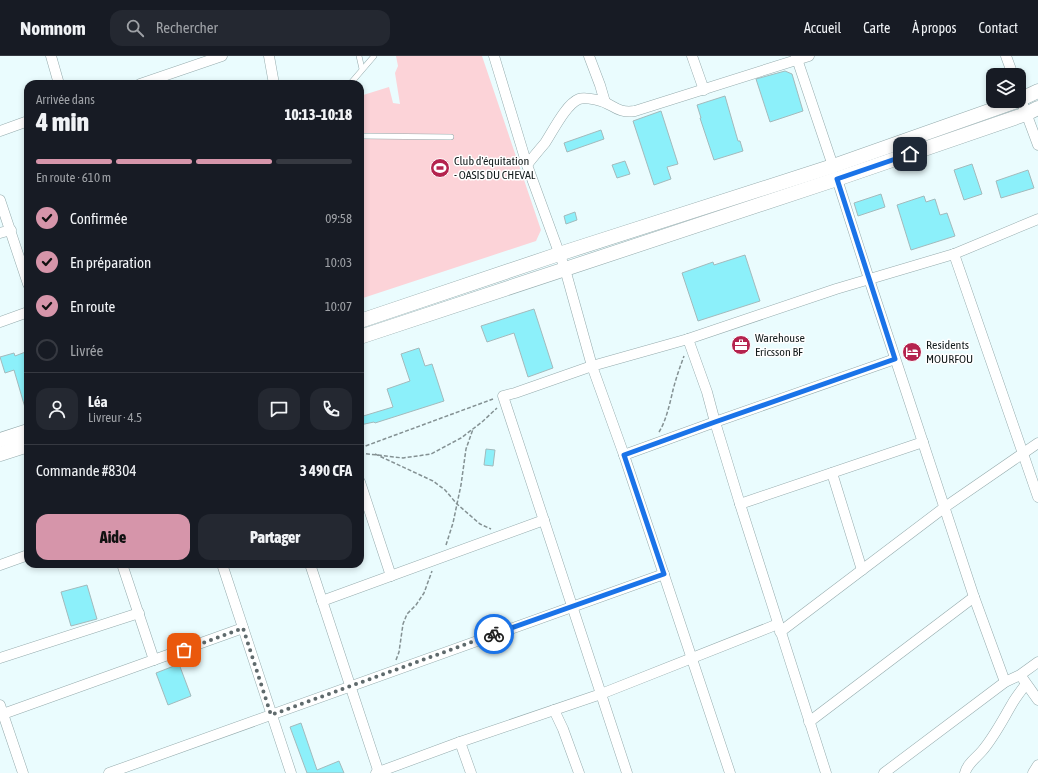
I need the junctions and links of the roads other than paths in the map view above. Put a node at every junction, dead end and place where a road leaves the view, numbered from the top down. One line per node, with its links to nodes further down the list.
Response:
1 (51, 56): 14 (street)
2 (222, 56): 15 (street)
3 (269, 56): 16 (street)
4 (359, 56): 13 (lane)
5 (374, 56): 13 (lane)
6 (494, 56): 29 (street)
7 (590, 56): 21 (street)
8 (692, 56): 18 (street)
9 (809, 56): 11 (street)
10 (1006, 56): 12 (street)
11 (796, 58): 18 (street); 30 (street)
12 (1010, 68)
13 (362, 69): 17 (lane)
14 (58, 80)
15 (162, 80)
16 (273, 80)
17 (353, 80)
18 (704, 90): 21 (street)
19 (1038, 91): 20 (street)
20 (1026, 96)
21 (605, 102): 29 (street)
22 (996, 108): 30 (street)
23 (1032, 111): 28 (street); 30 (street)
24 (24, 122): 25 (street)
25 (0, 131)
26 (364, 136): 27 (lane)
27 (451, 137)
28 (1038, 145)
29 (528, 165): 35 (street)
30 (835, 172): 35 (street); 37 (street); 39 (street)
31 (0, 200): 33 (street)
32 (1038, 219): 36 (street)
33 (11, 230): 34 (street); 38 (street)
34 (0, 233)
35 (559, 254): 37 (street); 41 (street)
36 (954, 254): 39 (street); 54 (street)
37 (565, 269): 43 (street); 46 (street)
38 (24, 271)
39 (869, 279): 44 (street); 45 (street)
40 (24, 313): 42 (street)
41 (364, 320)
42 (0, 322)
43 (364, 337)
44 (690, 343): 46 (street); 47 (street)
45 (895, 359): 47 (street); 50 (street)
46 (592, 366): 55 (street); 61 (street)
47 (715, 422): 55 (street); 59 (street)
48 (24, 432): 49 (street)
49 (0, 440)
50 (923, 442): 56 (street); 60 (street)
51 (1038, 442): 54 (street)
52 (24, 446): 53 (street)
53 (0, 454)
54 (1023, 454): 58 (street); 60 (street)
55 (624, 455): 68 (street)
56 (832, 472): 59 (street); 67 (street)
57 (364, 494): 69 (street)
58 (1038, 498)
59 (740, 504): 75 (street)
60 (945, 507): 67 (street); 70 (street)
61 (544, 520): 69 (street); 72 (street)
62 (24, 556): 63 (street)
63 (0, 565)
64 (123, 568): 73 (street)
65 (223, 568): 74 (street)
66 (311, 568): 71 (street)
67 (862, 570): 75 (street)
68 (664, 574): 72 (street); 76 (street)
69 (391, 576): 71 (street)
70 (974, 597): 81 (street); 89 (street)
71 (322, 601): 83 (street)
72 (572, 606): 83 (street); 84 (street)
73 (139, 613): 77 (street); 78 (street)
74 (243, 628): 78 (street); 88 (street)
75 (779, 628): 76 (street); 89 (street)
76 (692, 657): 84 (street); 100 (street)
77 (0, 658)
78 (154, 660): 86 (street)
79 (1038, 662): 80 (street)
80 (1020, 675): 81 (street); 82 (street)
81 (1005, 682): 92 (street)
82 (1026, 684): 85 (street); 103 (street)
83 (350, 686): 88 (street); 96 (street)
84 (601, 694): 87 (street); 99 (street)
85 (1038, 700)
86 (2, 709): 93 (street)
87 (554, 710): 90 (street); 98 (street)
88 (271, 715): 94 (street); 95 (street)
89 (809, 722): 101 (street)
90 (460, 742): 96 (street); 97 (street)
91 (1038, 765): 104 (street)
92 (898, 769): 102 (street)
93 (23, 773)
94 (109, 773)
95 (291, 773)
96 (378, 773)
97 (470, 773)
98 (579, 773)
99 (627, 773)
100 (730, 773)
101 (826, 773)
102 (884, 773)
103 (965, 773)
104 (1034, 773)

